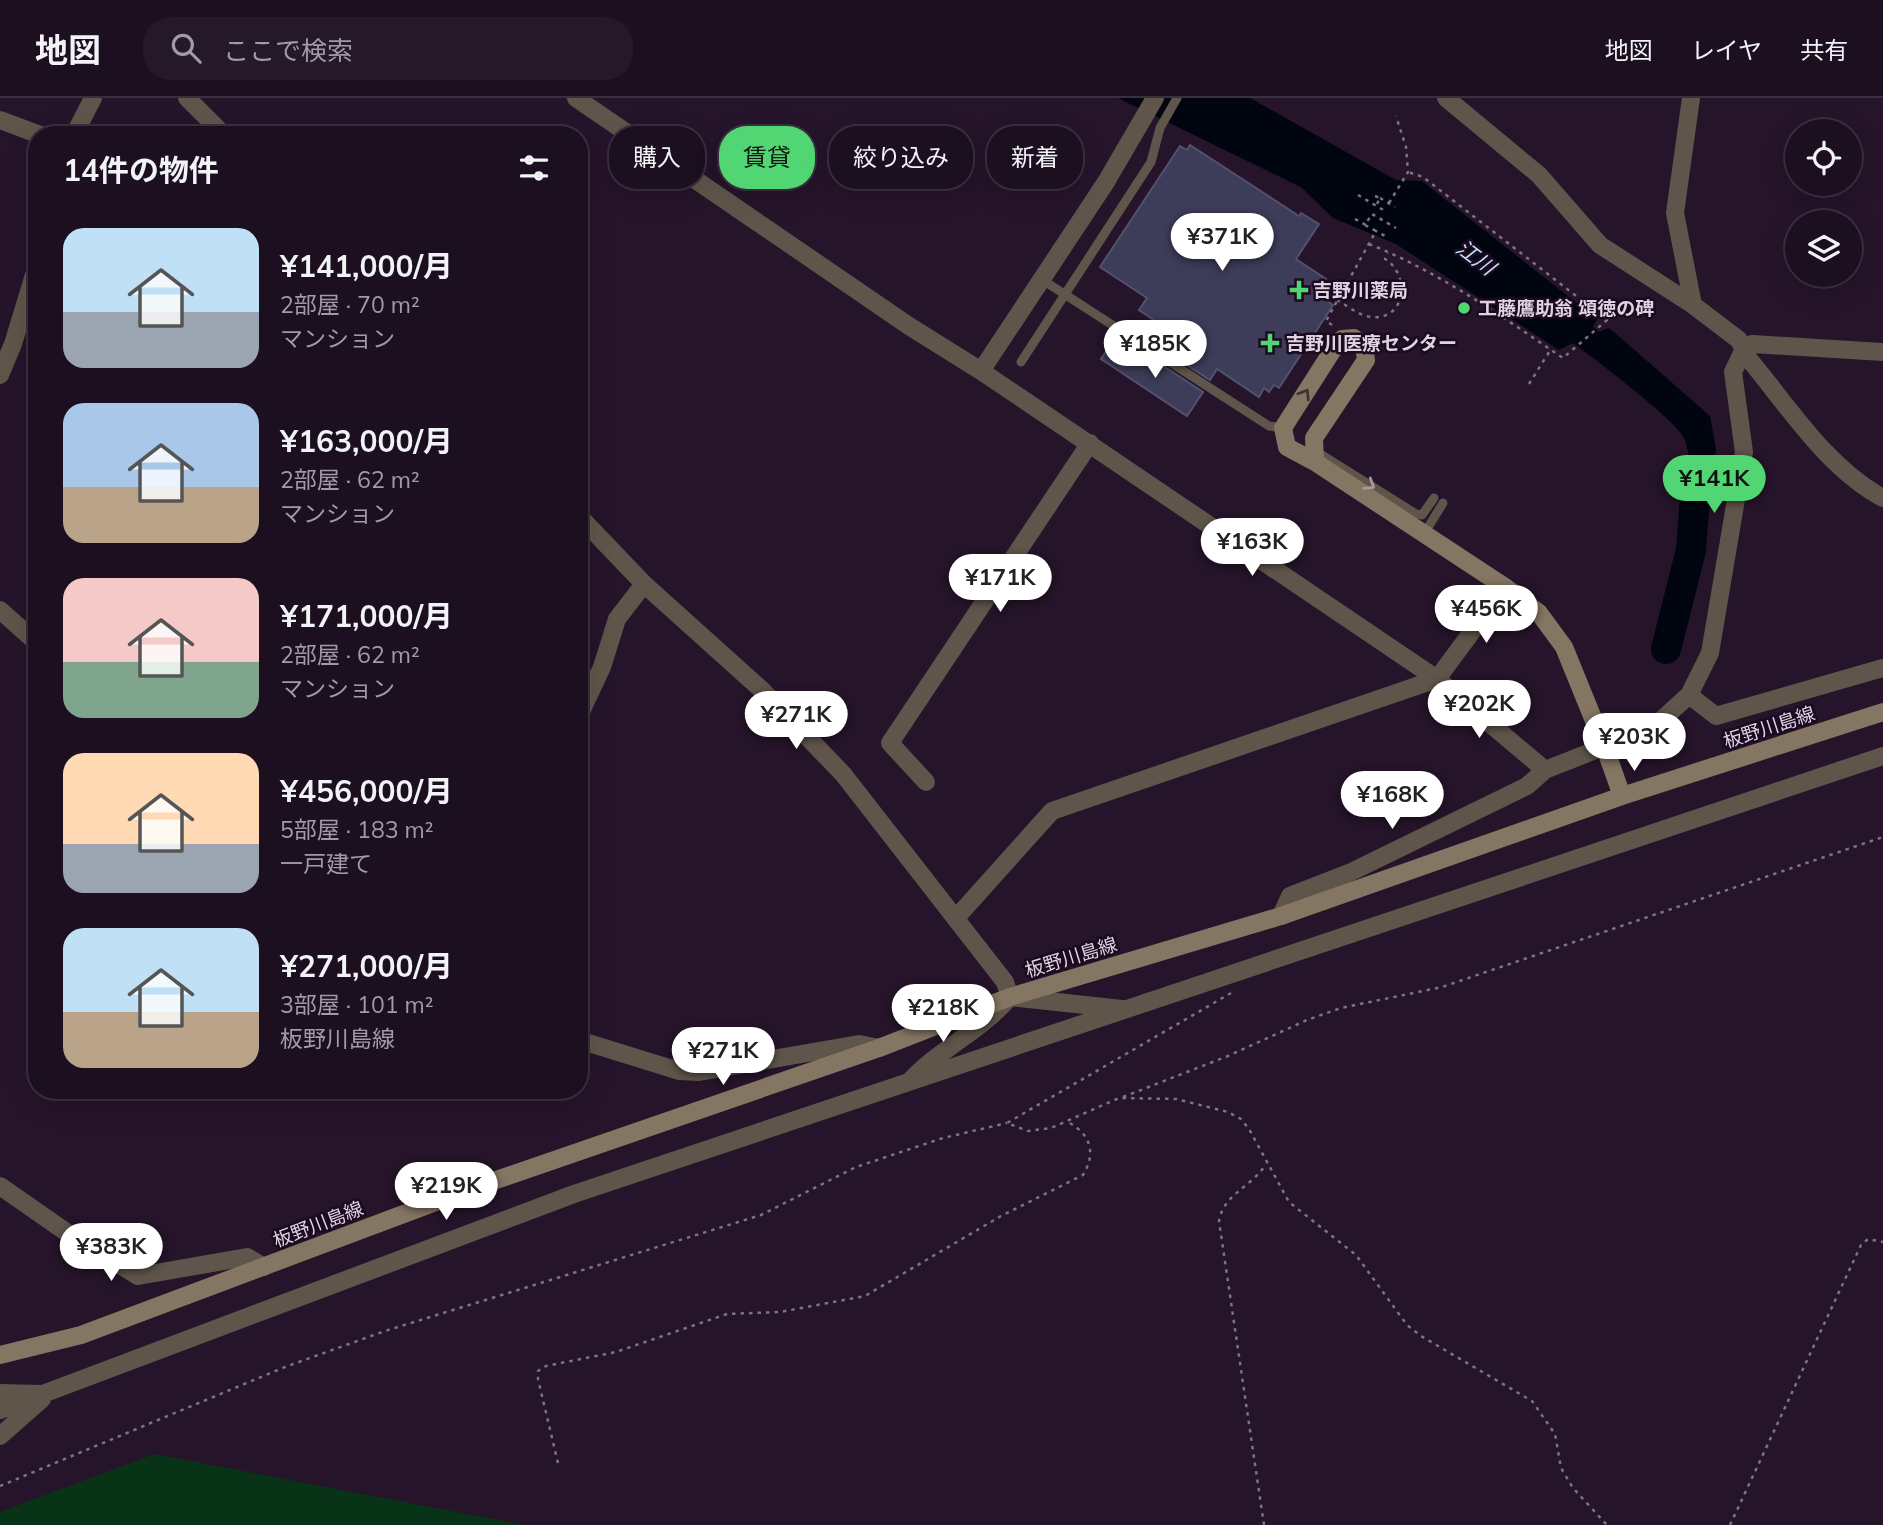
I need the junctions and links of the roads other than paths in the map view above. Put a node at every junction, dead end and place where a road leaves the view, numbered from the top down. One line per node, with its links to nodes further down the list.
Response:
1 (93, 98): 9 (street)
2 (187, 98): 10 (street)
3 (576, 98): 19 (street)
4 (1155, 98): 12 (street)
5 (1177, 98): 14 (lane)
6 (1446, 98): 15 (street)
7 (1691, 98): 15 (street)
8 (0, 120): 11 (street)
9 (79, 126)
10 (215, 126)
11 (28, 130)
12 (1041, 279): 14 (lane); 19 (street)
13 (28, 295): 20 (street)
14 (1065, 295): 18 (lane); 21 (lane)
15 (1693, 305): 16 (street)
16 (1744, 349): 17 (street); 25 (street); 35 (street)
17 (1883, 352)
18 (1021, 362)
19 (981, 370): 22 (street)
20 (0, 375)
21 (1283, 428): 23 (main road); 23 (main road, one-way to 23)
22 (1090, 443): 34 (street); 40 (street)
23 (1314, 455): 24 (lane, one-way to 24); 28 (main road)
24 (1434, 498)
25 (1883, 498)
26 (1443, 503): 28 (lane)
27 (588, 525): 29 (street)
28 (1423, 534): 30 (main road)
29 (644, 584): 36 (street); 43 (street)
30 (1505, 587): 34 (street); 41 (main road, bridge)
31 (0, 610): 32 (street)
32 (28, 635)
33 (1883, 668): 35 (street)
34 (1437, 679): 39 (street); 43 (street)
35 (1689, 695): 39 (street)
36 (588, 697)
37 (1883, 712): 41 (main road, 板野川島線)
38 (1883, 756): 45 (street)
39 (1545, 770): 42 (street)
40 (926, 782)
41 (1622, 796): 42 (main road, 板野川島線)
42 (1281, 916): 44 (main road, 板野川島線)
43 (956, 918): 44 (street)
44 (1010, 997): 45 (street); 47 (main road, 板野川島線); 48 (street)
45 (1128, 1009): 48 (street)
46 (588, 1043): 47 (street)
47 (879, 1048): 50 (main road, 板野川島線)
48 (907, 1084): 53 (street)
49 (0, 1186): 50 (street)
50 (264, 1267): 51 (main road, 板野川島線)
51 (0, 1355)
52 (0, 1392): 53 (street)
53 (47, 1394): 54 (street); 55 (street)
54 (0, 1410)
55 (0, 1437)

